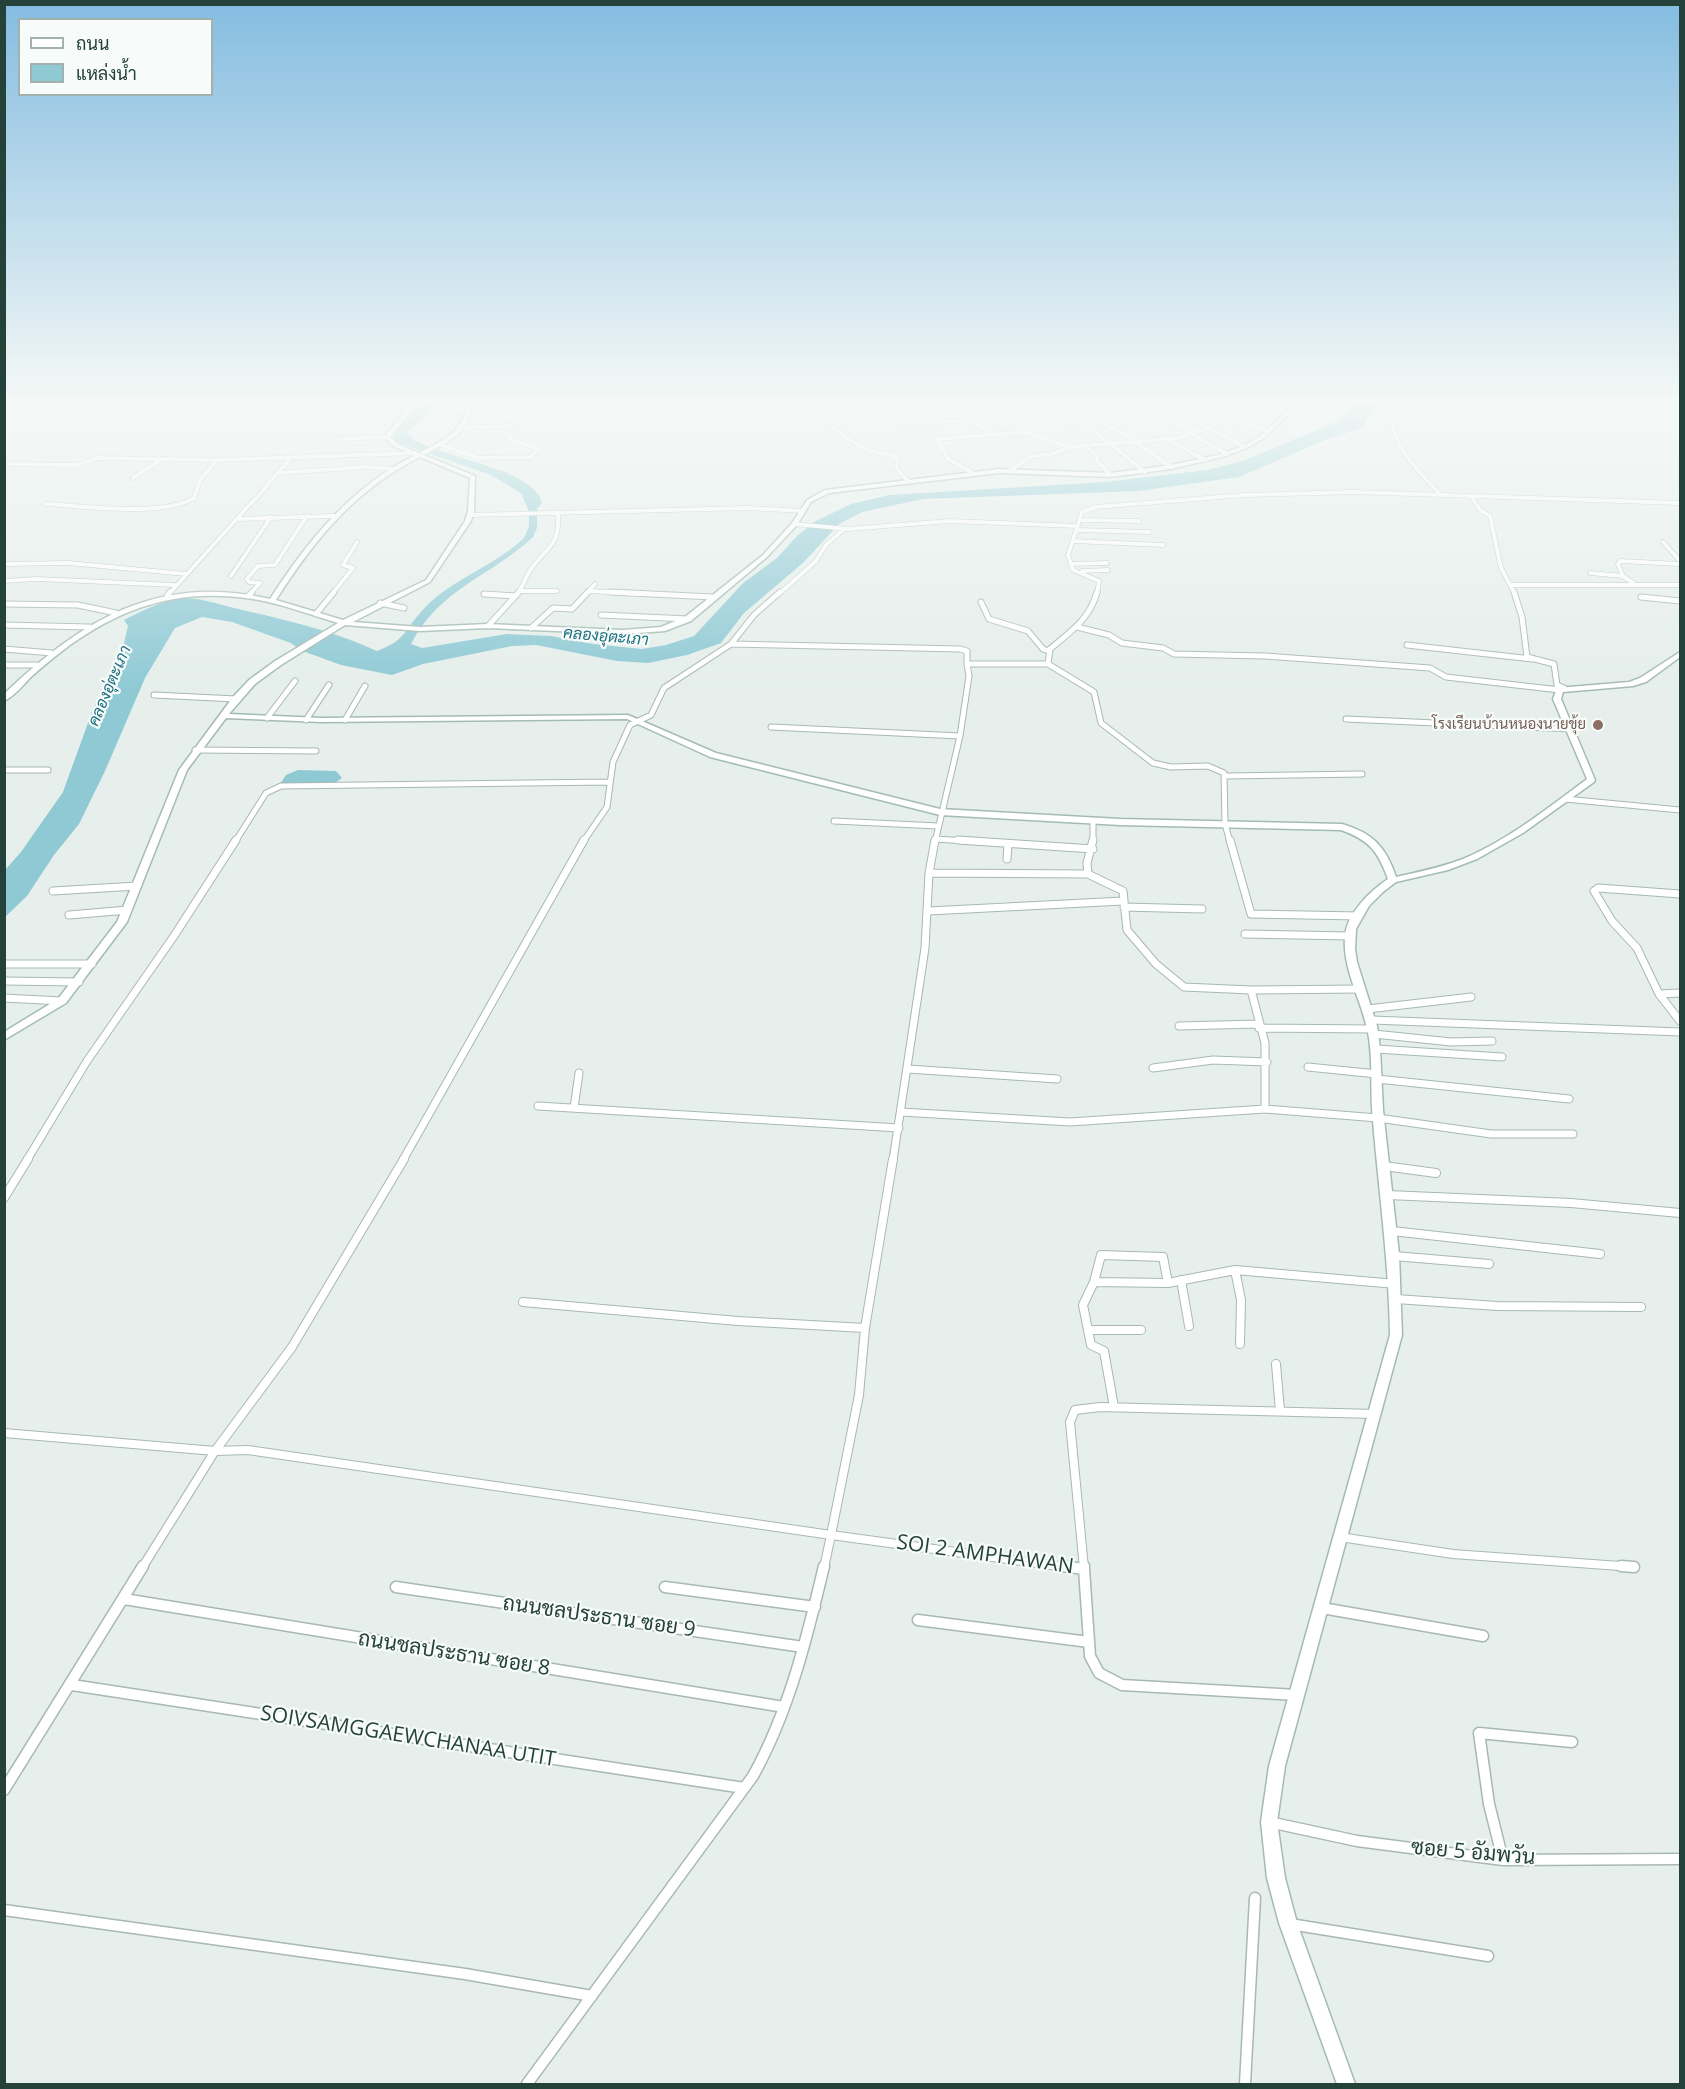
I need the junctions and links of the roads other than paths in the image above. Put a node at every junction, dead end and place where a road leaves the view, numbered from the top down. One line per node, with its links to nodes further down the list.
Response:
1 (195, 496): 10 (street)
2 (260, 496): 17 (street)
3 (356, 496): 15 (street)
4 (471, 496): 13 (street)
5 (814, 496): 11 (street)
6 (1228, 496): 20 (street)
7 (1471, 496): 41 (street)
8 (1486, 496): 9 (street)
9 (1680, 503)
10 (46, 504)
11 (803, 511): 12 (street); 19 (street)
12 (558, 513): 13 (street); 45 (street)
13 (470, 515): 54 (street)
14 (307, 516): 15 (street); 16 (street); 48 (street)
15 (334, 516): 52 (street)
16 (271, 517): 17 (street); 35 (street)
17 (237, 519): 34 (street)
18 (1139, 521): 20 (street)
19 (799, 525): 21 (street); 49 (street)
20 (1079, 525): 21 (street); 22 (street); 23 (street)
21 (842, 529): 67 (street)
22 (1150, 532)
23 (1073, 541): 26 (street); 30 (street)
24 (357, 542): 58 (street)
25 (1663, 542): 27 (street)
26 (1163, 545)
27 (1680, 562): 36 (street)
28 (1107, 563): 30 (street)
29 (4, 564): 34 (street)
30 (1071, 564): 32 (street)
31 (1108, 570): 32 (street)
32 (1077, 571): 65 (street)
33 (1590, 573): 36 (street)
34 (186, 574): 40 (street)
35 (231, 576)
36 (1623, 576): 39 (street)
37 (4, 581): 40 (street)
38 (595, 584): 44 (street)
39 (1634, 584): 41 (street); 42 (street)
40 (174, 585): 47 (street)
41 (1512, 585): 73 (street)
42 (1680, 585)
43 (557, 591): 45 (street)
44 (589, 591): 49 (street); 66 (street)
45 (518, 593): 46 (street); 64 (street)
46 (484, 594)
47 (167, 596): 48 (street); 57 (street)
48 (248, 596): 52 (street)
49 (713, 597): 60 (street)
50 (1641, 597): 51 (street)
51 (1680, 601)
52 (271, 602): 58 (street)
53 (981, 602): 70 (street)
54 (380, 603): 56 (street); 61 (street)
55 (4, 604): 57 (street)
56 (404, 608)
57 (116, 613): 63 (street)
58 (316, 614): 61 (street)
59 (601, 615): 60 (street)
60 (688, 619): 66 (street)
61 (344, 623): 64 (street); 84 (street)
62 (4, 625): 63 (street)
63 (90, 627): 71 (street)
64 (488, 627): 66 (street)
65 (1077, 627): 70 (street); 81 (street)
66 (531, 628)
67 (731, 644): 74 (street); 90 (street)
68 (1407, 645): 73 (street)
69 (4, 649): 71 (street)
70 (1049, 651): 75 (street)
71 (52, 652): 77 (street)
72 (1680, 654): 81 (street)
73 (1532, 659): 81 (street)
74 (968, 664): 75 (street); 93 (street)
75 (1048, 664): 99 (street)
76 (4, 665): 77 (street)
77 (37, 665): 83 (street)
78 (295, 681): 86 (street)
79 (329, 685): 88 (street)
80 (365, 686): 89 (street)
81 (1562, 689): 92 (street)
82 (154, 695): 84 (street)
83 (4, 699)
84 (236, 699): 85 (street)
85 (223, 716): 86 (street); 94 (street)
86 (267, 718): 88 (street)
87 (1346, 719): 92 (street)
88 (306, 720): 89 (street)
89 (345, 720): 90 (street)
90 (638, 720): 100 (street); 103 (street)
91 (771, 728): 93 (street)
92 (1571, 729): 101 (street)
93 (960, 736): 103 (street)
94 (195, 750): 95 (street); 115 (street)
95 (316, 751)
96 (4, 770): 97 (street)
97 (48, 770)
98 (1362, 774): 99 (street)
99 (1226, 776): 106 (street)
100 (609, 782): 165 (street); 189 (street)
101 (1565, 799): 102 (street); 114 (street)
102 (1680, 810)
103 (940, 812): 105 (street); 107 (street)
104 (834, 821): 107 (street)
105 (1093, 821): 106 (street); 110 (street)
106 (1225, 824): 114 (street); 123 (street)
107 (938, 826): 108 (street)
108 (936, 840): 109 (street); 112 (street)
109 (1008, 844): 110 (street); 111 (street)
110 (1092, 849): 113 (street)
111 (1007, 859)
112 (929, 873): 113 (street); 121 (street)
113 (1088, 874): 118 (street)
114 (1393, 880): 123 (street)
115 (137, 886): 116 (street); 120 (street)
116 (53, 891)
117 (1680, 894): 133 (street)
118 (1123, 904): 119 (street); 121 (street); 131 (street)
119 (1202, 909)
120 (128, 910): 122 (street); 127 (street)
121 (929, 911): 150 (street)
122 (69, 915)
123 (1359, 916): 125 (street)
124 (1245, 934): 125 (street)
125 (1350, 936): 130 (street)
126 (4, 964): 127 (street)
127 (92, 964): 129 (street)
128 (4, 981): 129 (street)
129 (79, 982): 136 (street)
130 (1361, 989): 131 (street); 137 (street)
131 (1251, 990): 140 (street)
132 (1680, 993): 133 (street)
133 (1659, 994): 138 (street)
134 (4, 998): 136 (street)
135 (1471, 998): 137 (street)
136 (62, 1001): 143 (street)
137 (1368, 1009): 141 (street)
138 (1680, 1021)
139 (1179, 1026): 140 (street)
140 (1258, 1026): 141 (street); 147 (street)
141 (1373, 1028): 142 (street); 144 (street); 145 (street)
142 (1680, 1032)
143 (4, 1037)
144 (1492, 1041)
145 (1376, 1049): 146 (street); 152 (street)
146 (1502, 1057)
147 (1267, 1062): 148 (street); 157 (street)
148 (1153, 1068)
149 (1308, 1068): 152 (street)
150 (908, 1069): 153 (street); 158 (street)
151 (579, 1073): 156 (street)
152 (1377, 1077): 154 (street); 159 (street)
153 (1057, 1079)
154 (1569, 1099)
155 (538, 1106): 156 (street)
156 (574, 1108): 160 (street)
157 (1265, 1109): 158 (street); 159 (street)
158 (902, 1112): 160 (street)
159 (1378, 1118): 161 (street); 162 (street)
160 (899, 1128): 180 (street)
161 (1573, 1134)
162 (1384, 1166): 163 (street); 164 (street)
163 (1436, 1173)
164 (1388, 1195): 166 (street); 167 (street)
165 (4, 1198)
166 (1680, 1213)
167 (1392, 1231): 168 (street); 169 (street)
168 (1600, 1254)
169 (1394, 1256): 170 (street); 175 (street)
170 (1489, 1264)
171 (1235, 1270): 172 (street); 175 (street); 183 (street)
172 (1181, 1280): 174 (street); 179 (street)
173 (1094, 1282): 174 (street); 174 (street); 181 (street)
174 (1168, 1283)
175 (1396, 1284): 176 (street)
176 (1396, 1299): 178 (street); 187 (street)
177 (523, 1302): 180 (street)
178 (1641, 1307)
179 (1189, 1326)
180 (865, 1328): 190 (street)
181 (1088, 1330): 182 (street); 185 (street)
182 (1141, 1330)
183 (1240, 1344)
184 (1276, 1364): 186 (street)
185 (1114, 1407): 186 (street); 193 (street)
186 (1280, 1411): 187 (street)
187 (1374, 1414): 191 (street)
188 (4, 1433): 189 (street, SOI 2 AMPHAWAN)
189 (215, 1451): 190 (street, SOI 2 AMPHAWAN); 196 (street)
190 (831, 1535): 193 (street, SOI 2 AMPHAWAN); 197 (street)
191 (1340, 1537): 192 (street); 198 (street)
192 (1634, 1567)
193 (1084, 1569): 201 (street, SOI 2 AMPHAWAN)
194 (396, 1587): 202 (street, ถนนชลประธาน ซอย 9)
195 (665, 1587): 197 (street)
196 (124, 1599): 203 (street); 205 (street, ถนนชลประธาน ซอย 8)
197 (815, 1607): 202 (street)
198 (1322, 1608): 200 (street); 204 (street)
199 (918, 1620): 201 (street)
200 (1484, 1636)
201 (1089, 1642): 204 (street, SOI 2 AMPHAWAN)
202 (802, 1647): 205 (street)
203 (72, 1685): 207 (street, SOIVSAMGGAEWCHANAA UTIT); 208 (street)
204 (1297, 1695): 209 (street)
205 (784, 1707): 207 (street)
206 (1572, 1742): 211 (street)
207 (744, 1788): 216 (street)
208 (4, 1790)
209 (1269, 1822): 211 (street, ซอย 5 อัมพวัน); 214 (street)
210 (1680, 1859): 211 (street, ซอย 5 อัมพวัน)
211 (1503, 1860)
212 (1255, 1898): 218 (street)
213 (4, 1910): 216 (street)
214 (1288, 1923): 215 (street); 219 (street)
215 (1488, 1956)
216 (592, 1996): 217 (street)
217 (527, 2085)
218 (1245, 2085)
219 (1346, 2085)

